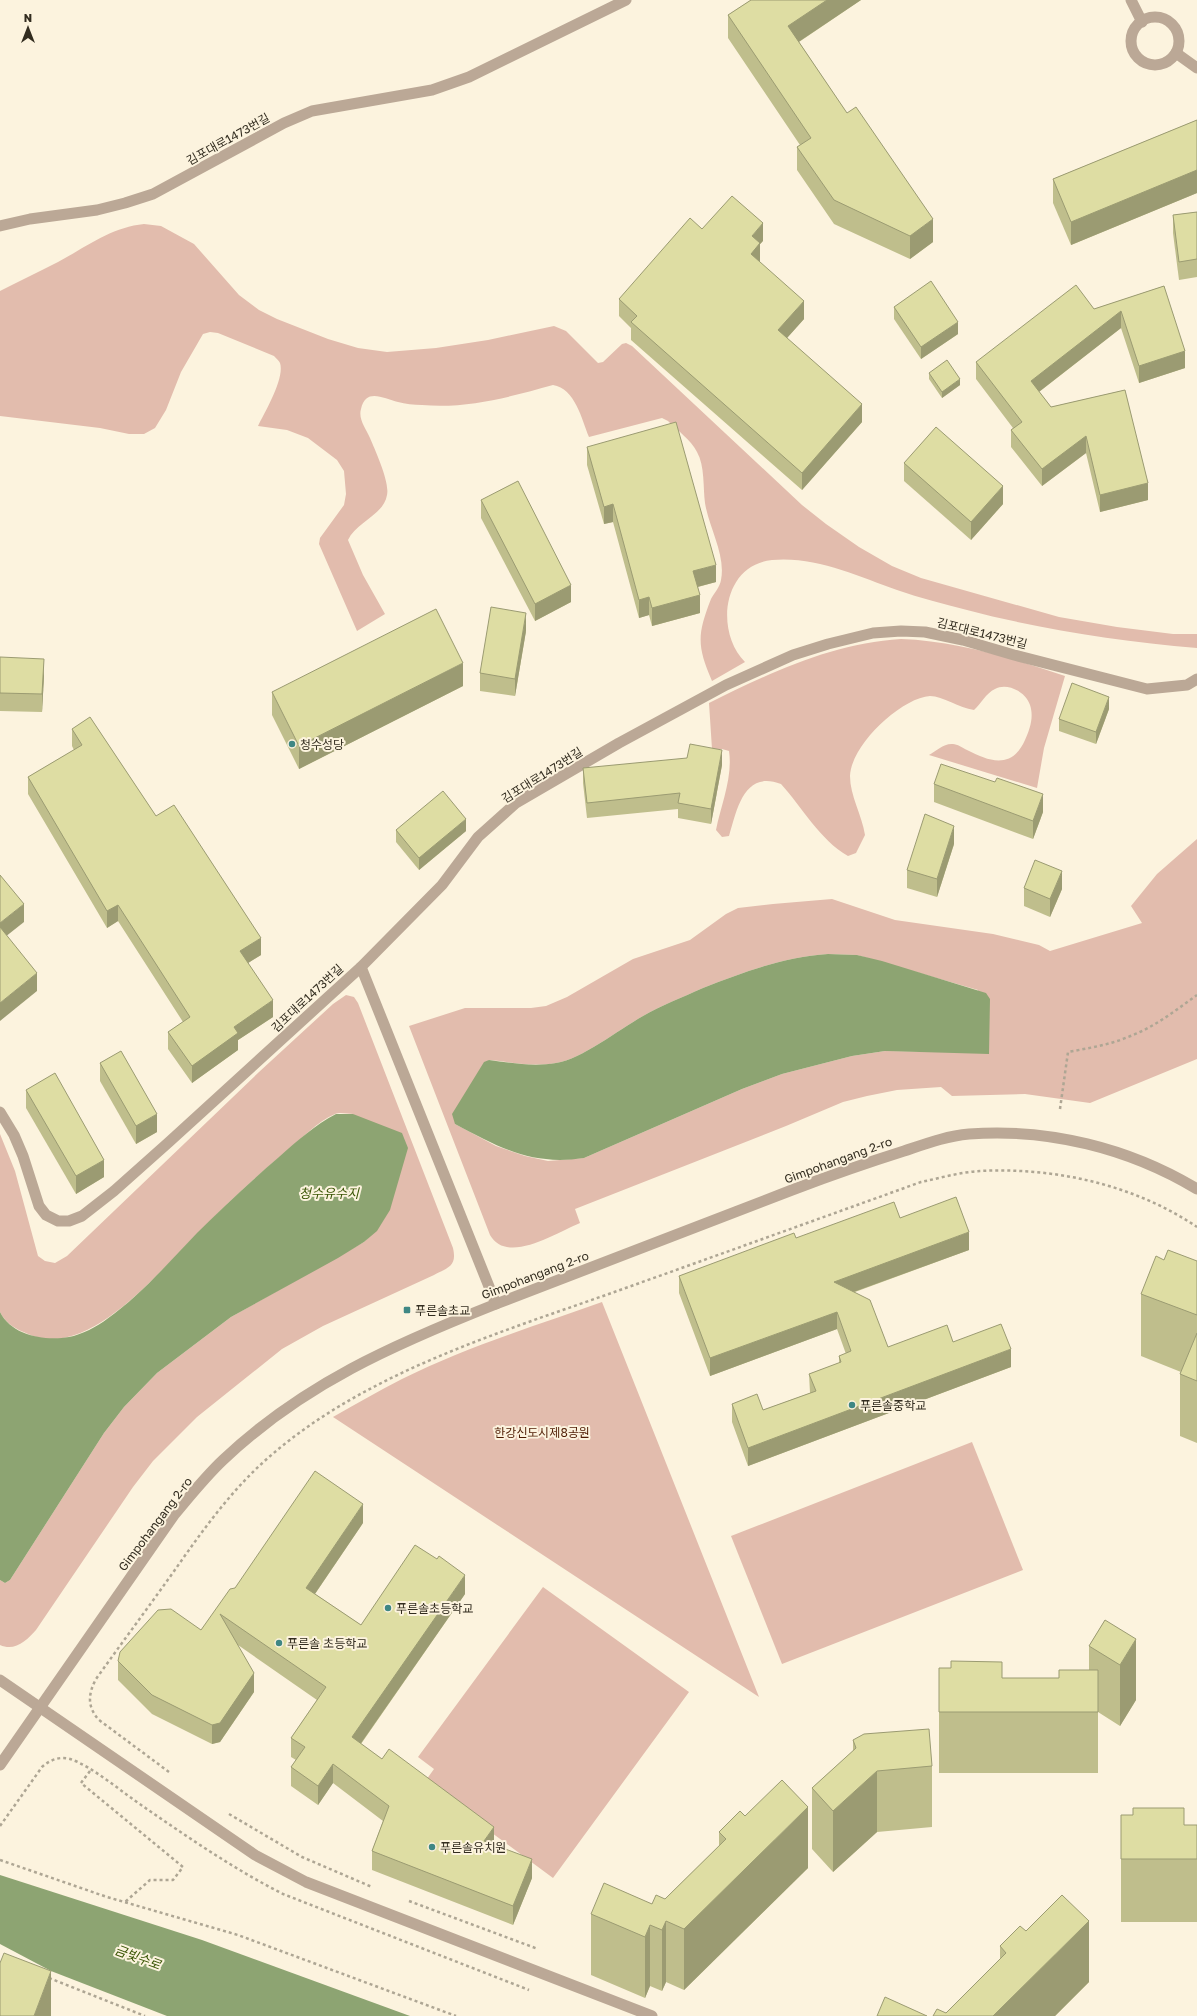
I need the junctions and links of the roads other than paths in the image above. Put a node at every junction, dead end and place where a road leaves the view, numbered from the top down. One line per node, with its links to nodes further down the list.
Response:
1 (626, 0): 6 (street, 김포대로1473번길)
2 (1131, 0): 3 (street)
3 (1142, 22): 4 (street); 4 (street)
4 (1176, 53): 5 (street)
5 (1197, 68)
6 (0, 226)
7 (1197, 679): 8 (street, 김포대로1473번길)
8 (361, 967): 9 (street, 김포대로1473번길); 11 (street)
9 (0, 1112)
10 (1197, 1188): 11 (street, Gimpohangang 2-ro)
11 (496, 1304): 13 (street, Gimpohangang 2-ro)
12 (0, 1680): 13 (street)
13 (41, 1707): 14 (street, Gimpohangang 2-ro); 15 (street)
14 (0, 1765)
15 (652, 2016)

